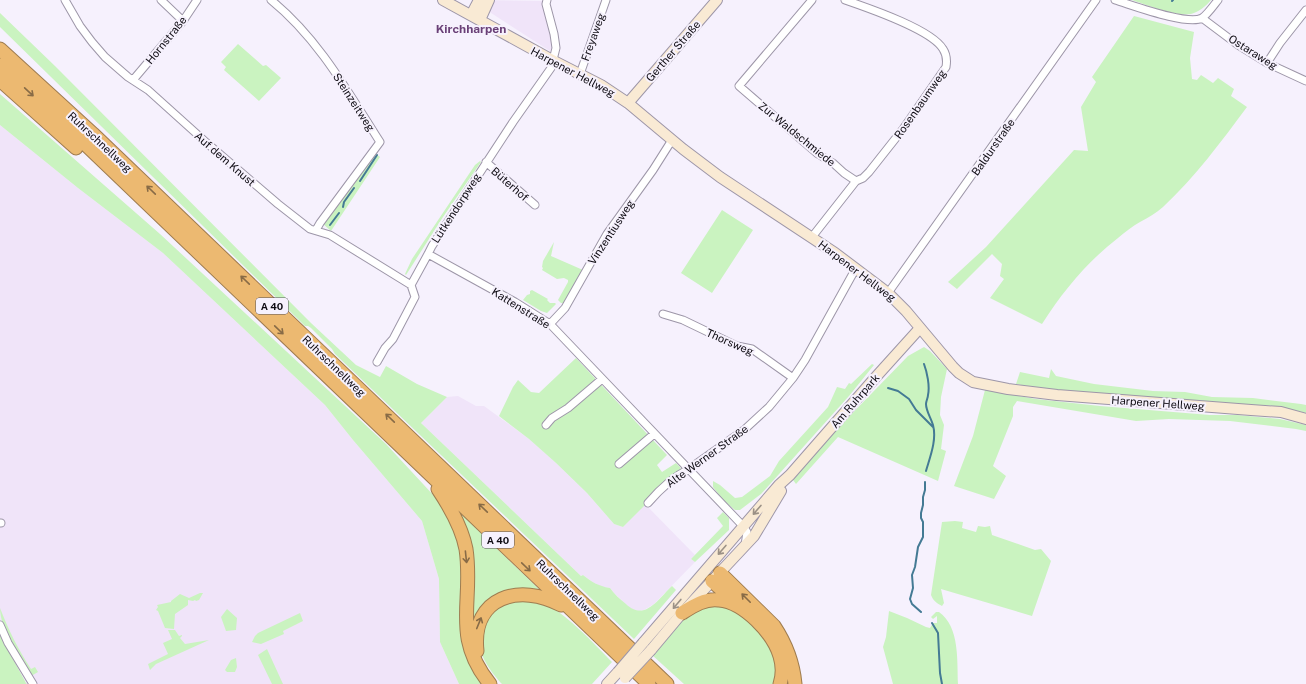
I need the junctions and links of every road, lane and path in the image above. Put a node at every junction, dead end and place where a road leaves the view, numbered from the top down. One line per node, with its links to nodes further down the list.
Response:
1 (65, 0): 28 (street, Auf dem Knust)
2 (161, 0): 19 (street)
3 (196, 0): 19 (street, Hornstraße)
4 (272, 0): 35 (street, Steinzeitweg)
5 (443, 0): 17 (main road, Harpener Hellweg)
6 (479, 0): 17 (main road)
7 (489, 0): 17 (main road)
8 (547, 0): 22 (street)
9 (606, 0): 25 (street, Freyaweg)
10 (717, 0): 30 (main road, Gerther Straße)
11 (812, 0): 33 (street, Zur Waldschmiede)
12 (847, 0): 33 (street, Rosenbaumweg)
13 (1096, 0): 41 (street, Baldurstraße)
14 (1115, 0): 18 (street)
15 (1218, 0): 18 (street)
16 (1306, 10): 23 (street)
17 (475, 17): 22 (main road, Harpener Hellweg)
18 (1202, 18): 23 (street, Ostaraweg)
19 (183, 20): 28 (street, Hornstraße)
20 (0, 39): 26 (highway)
21 (0, 49): 26 (highway, Ruhrschnellweg / A 40)
22 (554, 61): 25 (main road, Harpener Hellweg); 32 (street, Lütkendorpweg)
23 (1267, 63): 29 (street, Ostaraweg)
24 (0, 65): 37 (highway, Ruhrschnellweg / A 40, one-way to 37)
25 (580, 74): 30 (main road, Harpener Hellweg)
26 (32, 78): 71 (highway, Ruhrschnellweg / A 40, one-way to 26)
27 (0, 80): 37 (highway)
28 (133, 80): 35 (street, Auf dem Knust)
29 (1306, 81)
30 (628, 103): 31 (main road, Harpener Hellweg)
31 (672, 140): 36 (main road, Harpener Hellweg); 43 (street, Vinzentiusweg)
32 (486, 162): 34 (street, Büterhof); 38 (street, Lütkendorpweg)
33 (856, 181): 36 (street, Rosenbaumweg)
34 (535, 205)
35 (316, 230): 40 (street, Auf dem Knust)
36 (812, 237): 39 (main road, Harpener Hellweg)
37 (187, 242): 51 (highway, Ruhrschnellweg / A 40, one-way to 51)
38 (428, 254): 40 (street, Lütkendorpweg); 43 (street, Kattenstraße)
39 (856, 268): 41 (main road, Harpener Hellweg); 46 (street, Alte Werner Straße)
40 (411, 285): 45 (street, Lütkendorpweg)
41 (888, 293): 44 (main road, Harpener Hellweg)
42 (664, 314): 46 (street, Thorsweg)
43 (550, 324): 47 (street, Kattenstraße)
44 (920, 328): 48 (main road, Harpener Hellweg); 54 (main road, Am Ruhrpark)
45 (377, 362)
46 (793, 378): 53 (street, Alte Werner Straße)
47 (602, 379): 49 (street); 50 (street, Kattenstraße)
48 (1306, 419)
49 (546, 425)
50 (654, 434): 52 (street); 53 (street, Kattenstraße)
51 (417, 462): 62 (highway, Ruhrschnellweg / A 40, one-way to 62); 67 (highway, one-way to 67)
52 (619, 464)
53 (689, 469): 55 (street, Alte Werner Straße); 57 (street, Kattenstraße)
54 (790, 475): 56 (main road, Am Ruhrpark); 57 (main road, Am Ruhrpark, one-way to 57)
55 (648, 503)
56 (767, 514): 57 (street); 58 (main road, Am Ruhrpark)
57 (743, 526): 58 (street); 59 (main road, Am Ruhrpark, one-way to 59)
58 (745, 545): 59 (main road, Am Ruhrpark)
59 (711, 576): 60 (highway); 61 (main road, Am Ruhrpark); 64 (main road, Am Ruhrpark, one-way to 64); 73 (highway, one-way to 59)
60 (744, 610): 61 (highway); 72 (highway)
61 (682, 613): 64 (main road, Am Ruhrpark)
62 (579, 618): 68 (highway, one-way to 62); 70 (highway, Ruhrschnellweg / A 40)
63 (0, 625): 66 (street)
64 (647, 646): 65 (main road, Am Ruhrpark, bridge)
65 (621, 678): 69 (main road, Am Ruhrpark)
66 (33, 684)
67 (490, 684)
68 (496, 684)
69 (607, 684)
70 (649, 684)
71 (667, 684)
72 (780, 684)
73 (794, 684)

